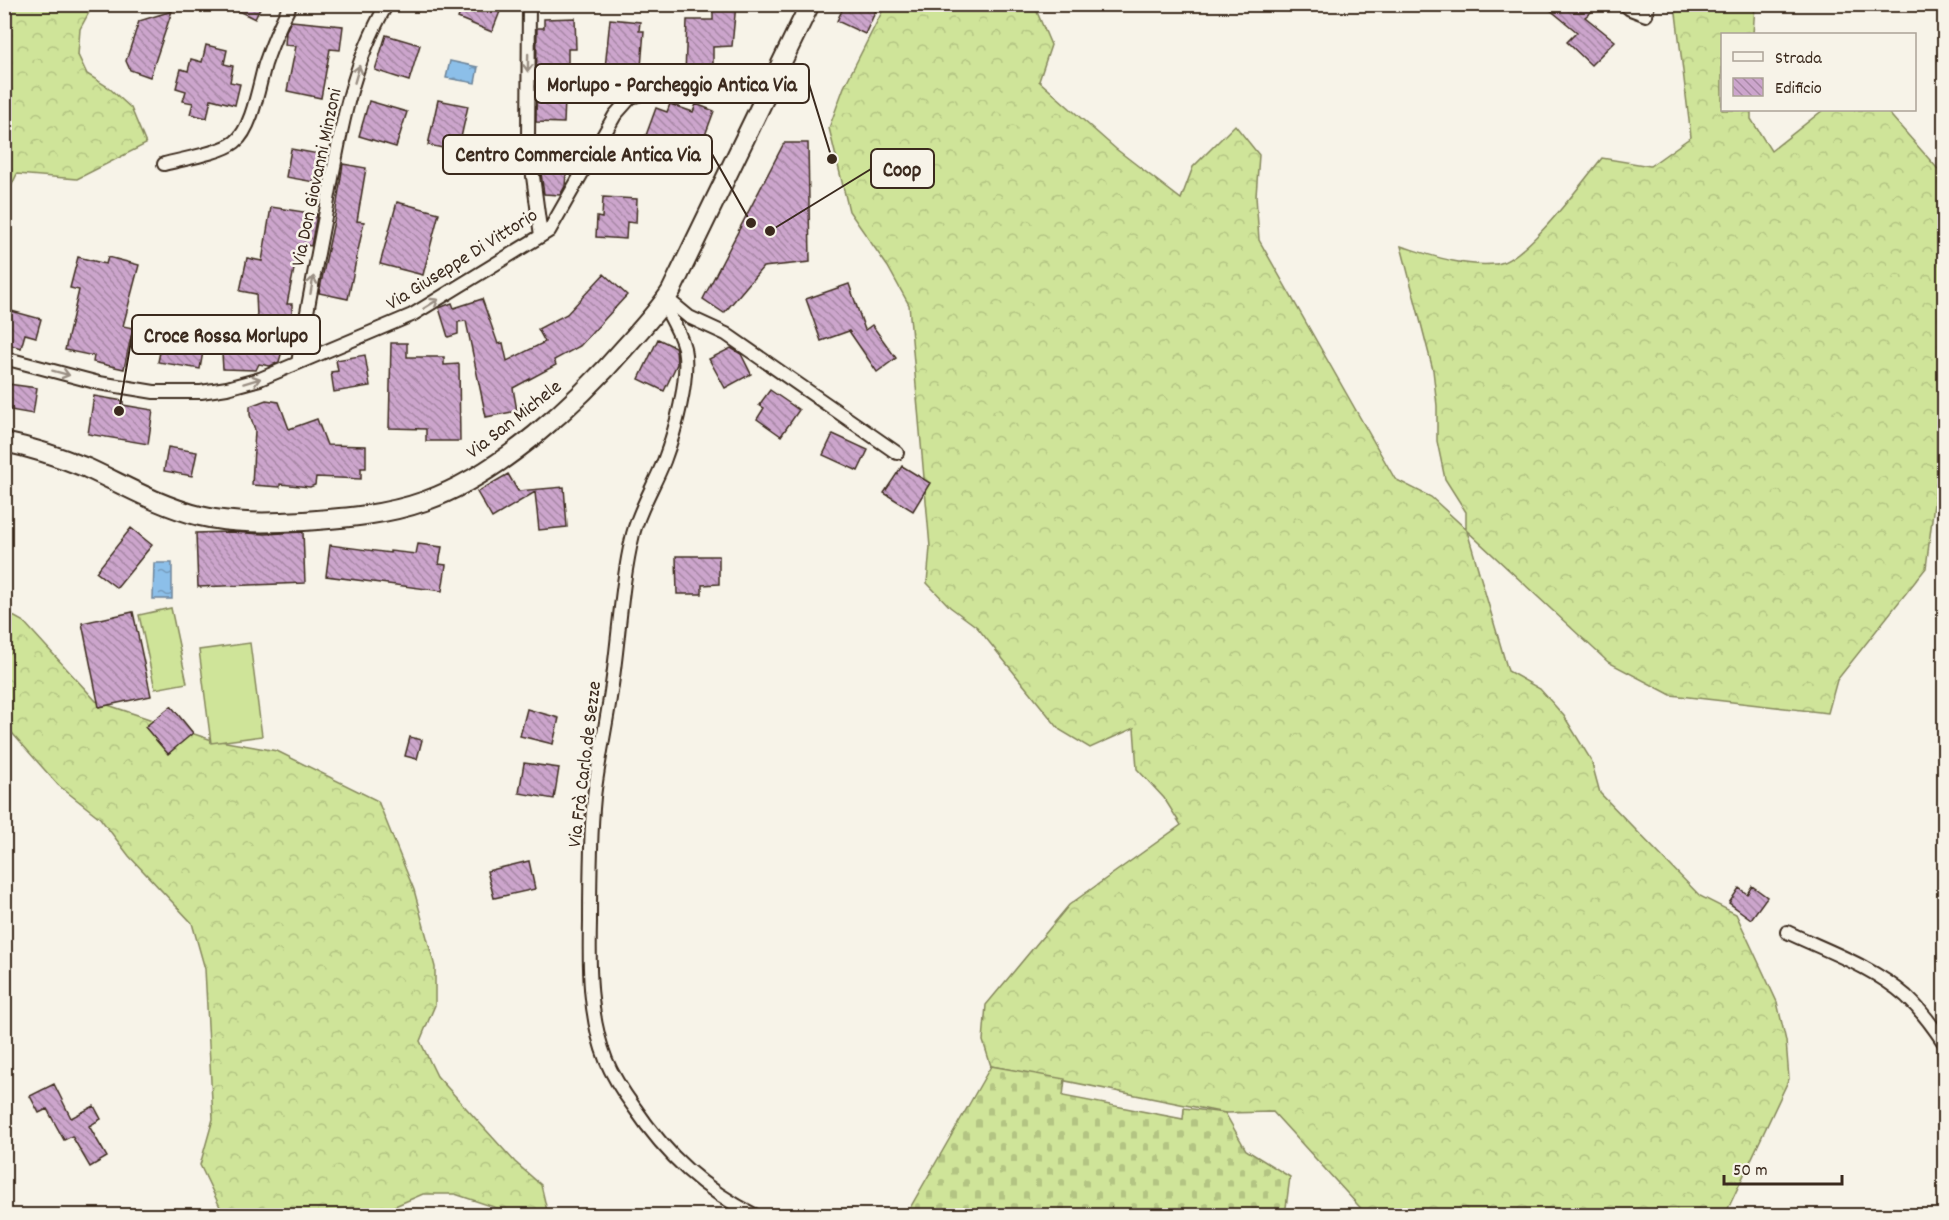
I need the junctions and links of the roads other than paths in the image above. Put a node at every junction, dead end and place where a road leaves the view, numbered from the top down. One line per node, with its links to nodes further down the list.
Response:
1 (291, 4): 8 (street)
2 (387, 4): 12 (street, Via Don Giovanni Minzoni, one-way to 2)
3 (529, 4): 9 (street, one-way to 9)
4 (810, 4): 7 (main road, Via San Michele)
5 (1624, 4): 6 (street)
6 (1648, 4)
7 (774, 79): 9 (street, Via Giuseppe Di Vittorio); 10 (main road, Via San Michele)
8 (164, 164)
9 (541, 236): 12 (street, Via Giuseppe Di Vittorio, one-way to 9)
10 (664, 300): 13 (main road, Via San Michele); 14 (street); 17 (street, Via Frà Carlo de Sezze)
11 (4, 357): 12 (street, Via Giuseppe Di Vittorio, one-way to 12)
12 (298, 363)
13 (4, 442)
14 (897, 453)
15 (1787, 932): 16 (street)
16 (1944, 1042)
17 (756, 1215)

